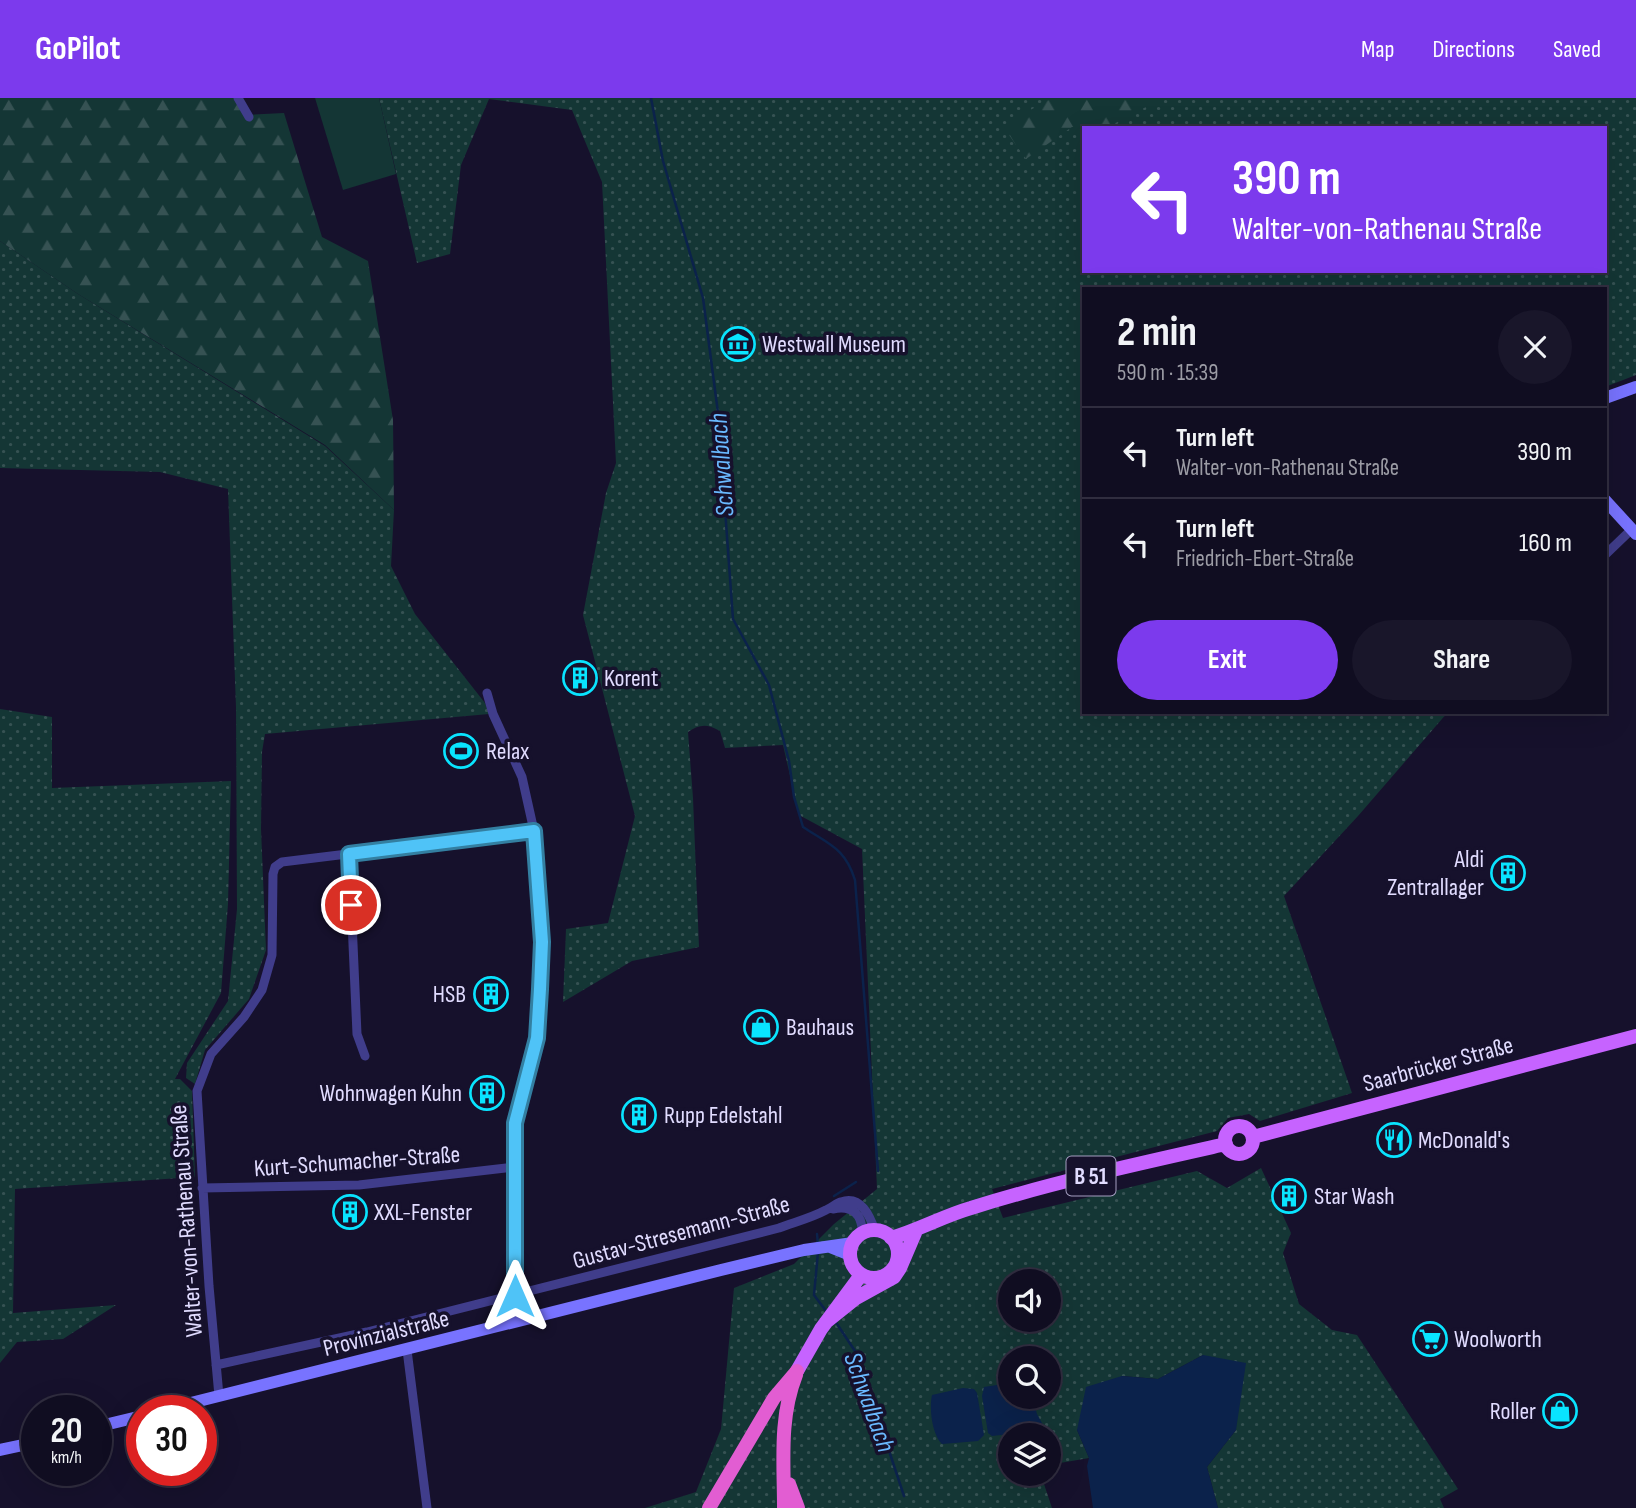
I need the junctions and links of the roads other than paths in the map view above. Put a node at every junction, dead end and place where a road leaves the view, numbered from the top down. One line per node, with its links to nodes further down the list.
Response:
1 (238, 98): 2 (street)
2 (249, 117)
3 (1636, 387): 4 (main road)
4 (1607, 397)
5 (1607, 502): 6 (main road)
6 (1634, 532): 7 (street)
7 (1607, 553)
8 (487, 694): 9 (street)
9 (534, 831): 10 (street, Walter-von-Rathenau Straße); 13 (street)
10 (349, 854): 12 (street); 14 (street, Walter-von-Rathenau Straße)
11 (1636, 1036): 15 (main road, Saarbrücker Straße / B 51)
12 (365, 1056)
13 (515, 1167): 14 (street, Kurt-Schumacher-Straße); 19 (street)
14 (202, 1188): 22 (street, Walter-von-Rathenau Straße)
15 (917, 1231): 17 (main road, B 51); 20 (main road)
16 (860, 1241): 17 (main road); 18 (main road); 19 (street, Gustav-Stresemann-Straße); 21 (main road, Provinzialstraße)
17 (894, 1244): 18 (main road, B 51)
18 (861, 1275): 20 (main road)
19 (515, 1296): 22 (street, Gustav-Stresemann-Straße)
20 (839, 1309): 23 (main road)
21 (407, 1350): 24 (main road, Provinzialstraße); 28 (street)
22 (216, 1365): 24 (street, Walter-von-Rathenau Straße)
23 (797, 1371): 27 (highway); 29 (highway)
24 (219, 1396)
25 (21, 1445): 26 (main road)
26 (0, 1450)
27 (784, 1462): 30 (highway); 31 (highway)
28 (428, 1508)
29 (709, 1508)
30 (784, 1508)
31 (798, 1508)

